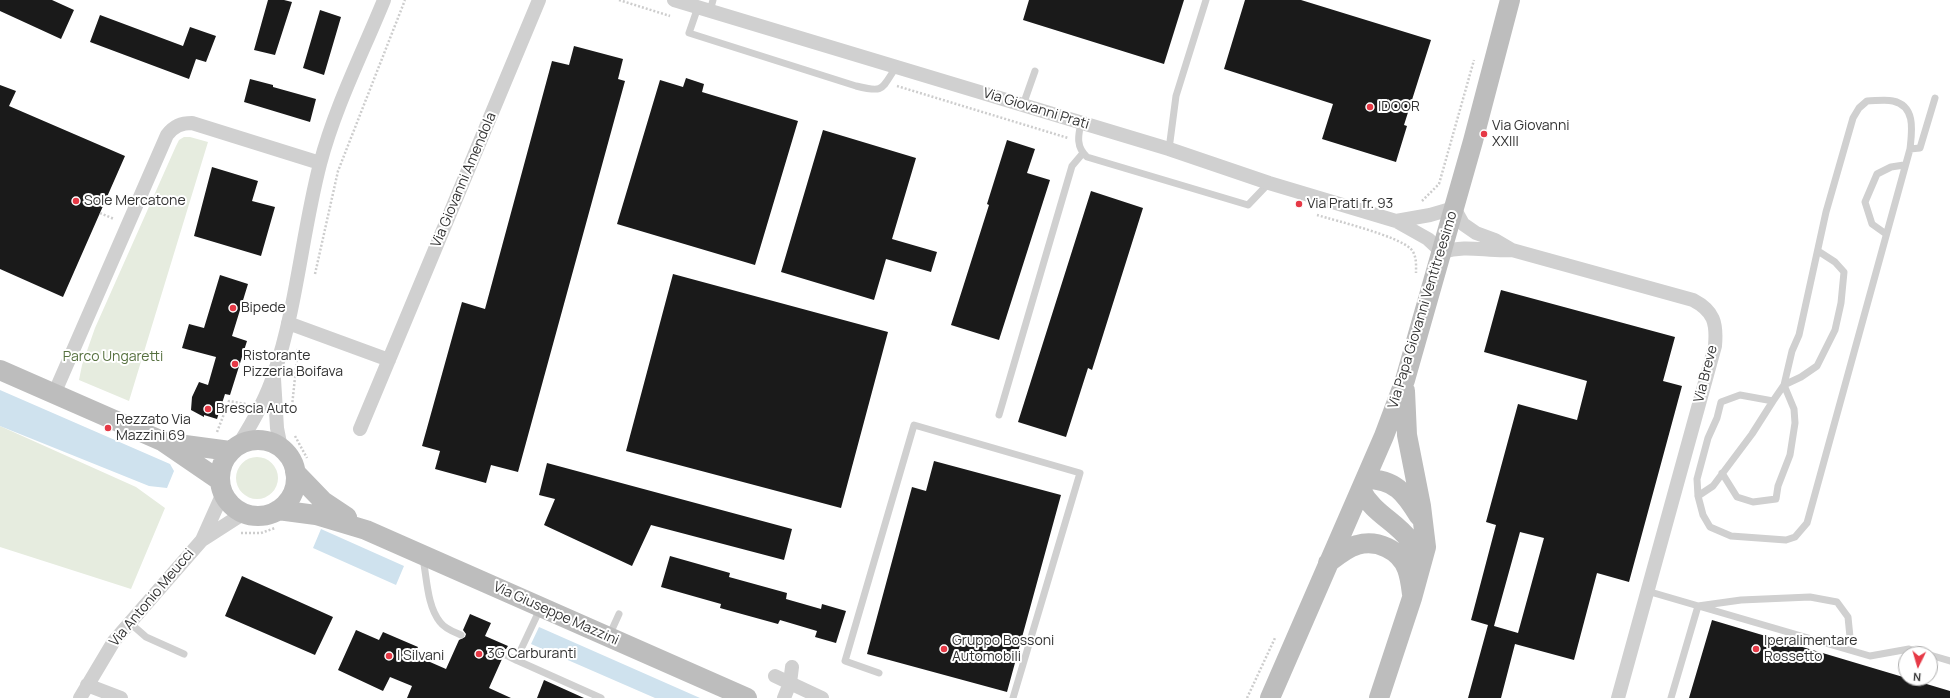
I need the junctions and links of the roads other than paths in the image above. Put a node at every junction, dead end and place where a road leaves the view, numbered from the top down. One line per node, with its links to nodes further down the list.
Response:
1 (384, 0): 15 (street)
2 (539, 0): 25 (street, Via Giovanni Amendola)
3 (674, 0): 6 (street, Via Giovanni Prati)
4 (1206, 0): 12 (lane)
5 (1510, 0): 18 (street, Via Papa Giovanni Ventitreesimo)
6 (707, 6): 7 (street, Via Giovanni Prati); 7 (lane)
7 (896, 67): 10 (street, Via Giovanni Prati)
8 (1035, 71): 10 (lane)
9 (1935, 98): 13 (lane)
10 (1023, 105): 11 (street, Via Giovanni Prati)
11 (1081, 123): 12 (street, Via Giovanni Prati); 14 (lane)
12 (1169, 149): 17 (street, Via Giovanni Prati)
13 (1910, 149): 16 (lane); 22 (lane)
14 (1082, 153): 17 (lane); 32 (lane)
15 (320, 163): 24 (street); 30 (street)
16 (1904, 165): 20 (lane); 20 (lane)
17 (1269, 183): 19 (street, Via Giovanni Prati)
18 (1454, 208): 19 (street, Via Giovanni Prati); 21 (street); 23 (street, Via Papa Giovanni Ventitreesimo)
19 (1396, 221): 23 (street, Via Giovanni Prati)
20 (1886, 234): 41 (lane)
21 (1512, 250): 23 (street); 50 (street, Via Breve)
22 (1818, 250): 29 (lane); 29 (lane)
23 (1442, 252): 28 (street, Via Papa Giovanni Ventitreesimo)
24 (288, 323): 25 (street); 27 (street)
25 (389, 360): 33 (street, Via Giovanni Amendola)
26 (0, 370): 30 (street)
27 (274, 374): 35 (street); 36 (street)
28 (1405, 380): 39 (street, Via Papa Giovanni Ventitreesimo); 44 (street)
29 (1784, 385): 31 (lane); 38 (lane)
30 (54, 394): 34 (street)
31 (1773, 401): 38 (lane); 41 (lane)
32 (999, 415)
33 (360, 429)
34 (162, 442): 35 (street); 40 (street)
35 (235, 448): 36 (street); 40 (street)
36 (281, 448): 37 (street, Via Giuseppe Mazzini)
37 (302, 468): 43 (street); 45 (street, Via Giuseppe Mazzini)
38 (1722, 474): 41 (lane)
39 (1363, 484): 44 (street); 48 (street, Via Papa Giovanni Ventitreesimo); 49 (street)
40 (221, 487): 42 (street); 46 (street, Via Antonio Meucci)
41 (1698, 496)
42 (244, 513): 43 (street, Via Giuseppe Mazzini); 46 (street, Via Antonio Meucci)
43 (278, 518): 45 (street, Via Giuseppe Mazzini)
44 (1423, 523): 49 (street)
45 (366, 530): 47 (street, Via Giuseppe Mazzini)
46 (202, 540): 55 (street, Via Antonio Meucci)
47 (422, 554): 53 (street, Via Giuseppe Mazzini); 56 (lane)
48 (1328, 563): 51 (street); 77 (street, Via Papa Giovanni Ventitreesimo)
49 (1419, 574): 51 (street)
50 (1647, 591): 52 (lane); 79 (street, Via Breve)
51 (1412, 598): 78 (street)
52 (1698, 606): 58 (lane); 59 (lane); 80 (lane)
53 (541, 607): 57 (street, Via Giuseppe Mazzini); 63 (lane)
54 (619, 614): 57 (lane)
55 (130, 623): 60 (lane); 69 (street, Via Antonio Meucci)
56 (461, 635)
57 (609, 637): 73 (street, Via Giuseppe Mazzini)
58 (1850, 637)
59 (1898, 651)
60 (184, 654)
61 (504, 654): 63 (lane)
62 (1938, 657): 64 (lane)
63 (516, 660): 72 (lane)
64 (1950, 661)
65 (792, 667): 68 (street)
66 (879, 673): 76 (lane)
67 (775, 676): 68 (street)
68 (790, 683): 74 (street); 75 (street)
69 (87, 685): 70 (street, Via Antonio Meucci); 71 (street)
70 (80, 698)
71 (121, 698)
72 (601, 698)
73 (747, 698)
74 (784, 698)
75 (822, 698)
76 (1013, 698)
77 (1270, 698)
78 (1379, 698)
79 (1618, 698)
80 (1671, 698)

